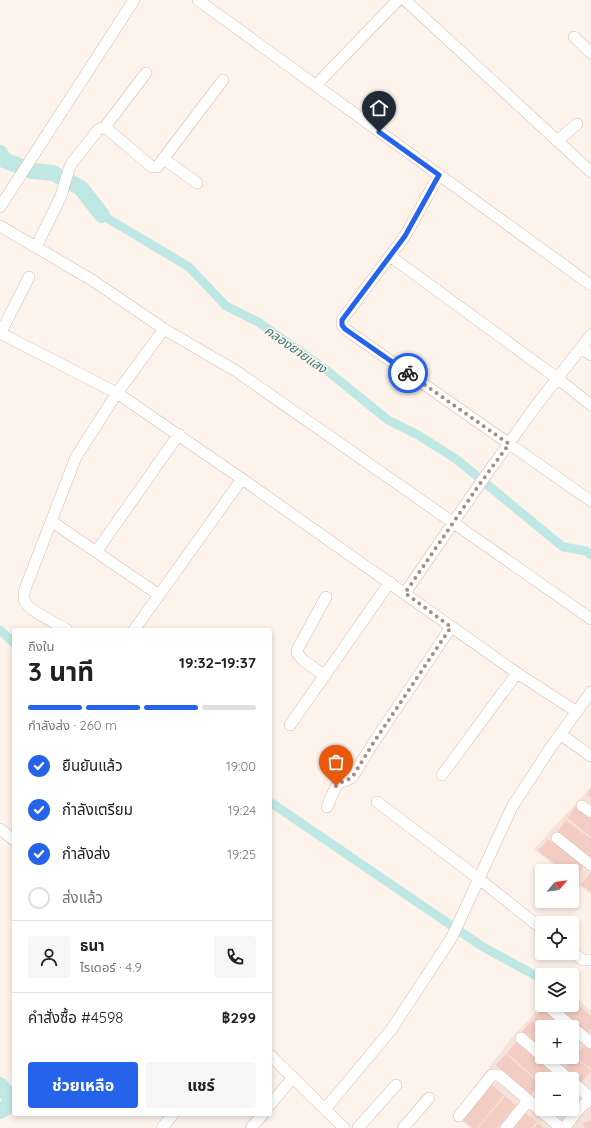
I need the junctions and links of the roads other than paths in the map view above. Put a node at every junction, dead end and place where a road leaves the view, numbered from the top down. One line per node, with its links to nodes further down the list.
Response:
1 (134, 0): 17 (street)
2 (198, 0): 9 (street)
3 (398, 0): 9 (street)
4 (404, 0): 12 (street)
5 (574, 37): 6 (street)
6 (591, 53)
7 (146, 73): 11 (street)
8 (222, 80): 13 (street)
9 (316, 85): 15 (street)
10 (577, 124): 12 (street)
11 (105, 127): 13 (street); 19 (street)
12 (557, 141): 14 (street)
13 (164, 159): 16 (street)
14 (591, 172)
15 (439, 175): 20 (street); 22 (street)
16 (197, 183)
17 (0, 207)
18 (0, 226): 19 (street)
19 (36, 248): 23 (street)
20 (390, 256): 28 (street); 32 (street)
21 (29, 277): 24 (street)
22 (591, 285)
23 (164, 328): 29 (street); 36 (street)
24 (0, 333): 29 (street)
25 (591, 335): 26 (street)
26 (582, 348): 27 (street); 28 (street)
27 (591, 355)
28 (557, 378): 30 (street); 32 (street)
29 (117, 393): 31 (street); 35 (street)
30 (591, 405)
31 (179, 434): 33 (street); 37 (street)
32 (509, 444): 34 (street); 36 (street)
33 (242, 479): 38 (street); 40 (street)
34 (591, 501)
35 (51, 521): 37 (street); 44 (street)
36 (453, 523): 39 (street); 42 (street)
37 (96, 552): 40 (street)
38 (390, 582): 39 (street); 47 (street)
39 (405, 593): 43 (street)
40 (159, 595): 45 (street)
41 (326, 597): 47 (street)
42 (591, 619)
43 (451, 627): 46 (street); 55 (street)
44 (64, 628)
45 (135, 628)
46 (517, 673): 49 (street); 53 (street)
47 (325, 676): 50 (street)
48 (591, 692): 49 (street)
49 (577, 712): 51 (street)
50 (290, 725)
51 (560, 734): 52 (street); 60 (street)
52 (591, 756)
53 (442, 775)
54 (376, 802): 60 (street)
55 (327, 807)
56 (0, 829): 57 (street)
57 (12, 838)
58 (557, 838): 59 (street)
59 (591, 864)
60 (478, 878): 61 (street); 78 (street)
61 (535, 923)
62 (579, 957): 63 (street)
63 (591, 960)
64 (555, 1012): 66 (street)
65 (521, 1038): 67 (street)
66 (591, 1043)
67 (535, 1049)
68 (272, 1056): 71 (street)
69 (552, 1064): 70 (street)
70 (561, 1072)
71 (293, 1077): 77 (street); 78 (street)
72 (396, 1085): 85 (street)
73 (579, 1088): 75 (street)
74 (429, 1098): 86 (street)
75 (591, 1098): 88 (street)
76 (528, 1101): 81 (street); 87 (street); 88 (street)
77 (272, 1103)
78 (325, 1109): 84 (street)
79 (171, 1116): 82 (street)
80 (261, 1116): 83 (street)
81 (459, 1116)
82 (162, 1128)
83 (251, 1128)
84 (344, 1128)
85 (358, 1128)
86 (403, 1128)
87 (506, 1128)
88 (563, 1128)

